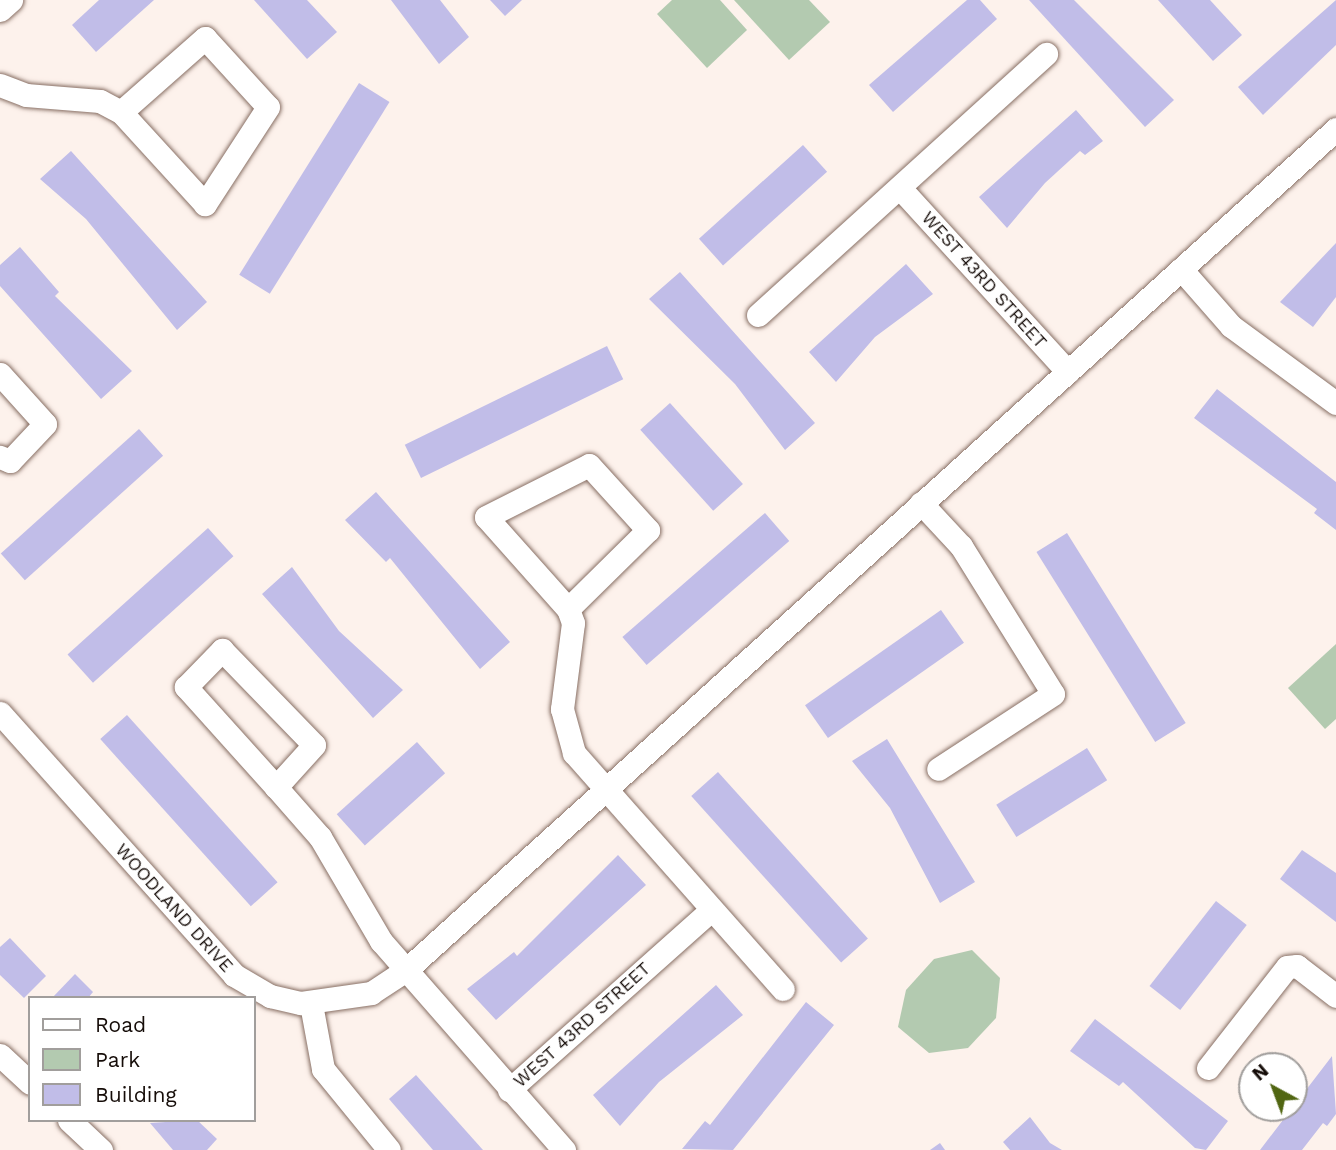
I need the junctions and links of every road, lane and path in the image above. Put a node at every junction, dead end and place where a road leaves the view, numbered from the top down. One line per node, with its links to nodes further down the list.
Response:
1 (11, 0): 2 (street)
2 (0, 10)
3 (1046, 54): 7 (street)
4 (0, 85): 5 (street)
5 (121, 112): 5 (street)
6 (1336, 129): 8 (street)
7 (900, 188): 9 (street); 10 (street, WEST 43RD STREET)
8 (1181, 269): 10 (street); 12 (street)
9 (758, 315)
10 (1068, 372): 14 (street)
11 (0, 374): 13 (street)
12 (1336, 404)
13 (0, 457)
14 (921, 503): 17 (street); 19 (street)
15 (568, 609): 15 (street); 19 (street)
16 (0, 713): 24 (street, WOODLAND DRIVE)
17 (938, 769)
18 (276, 787): 18 (street, WEST 43RD STREET); 21 (street, WEST 43RD STREET)
19 (604, 791): 20 (street); 21 (street)
20 (711, 910): 22 (street); 28 (street, WEST 43RD STREET)
21 (406, 970): 24 (street); 28 (street, WEST 43RD STREET)
22 (783, 989)
23 (1336, 996): 26 (street)
24 (311, 1004): 31 (street)
25 (0, 1055): 27 (street)
26 (1208, 1068)
27 (28, 1081)
28 (509, 1090): 32 (street)
29 (71, 1122): 30 (street)
30 (100, 1150)
31 (389, 1150)
32 (564, 1150)

